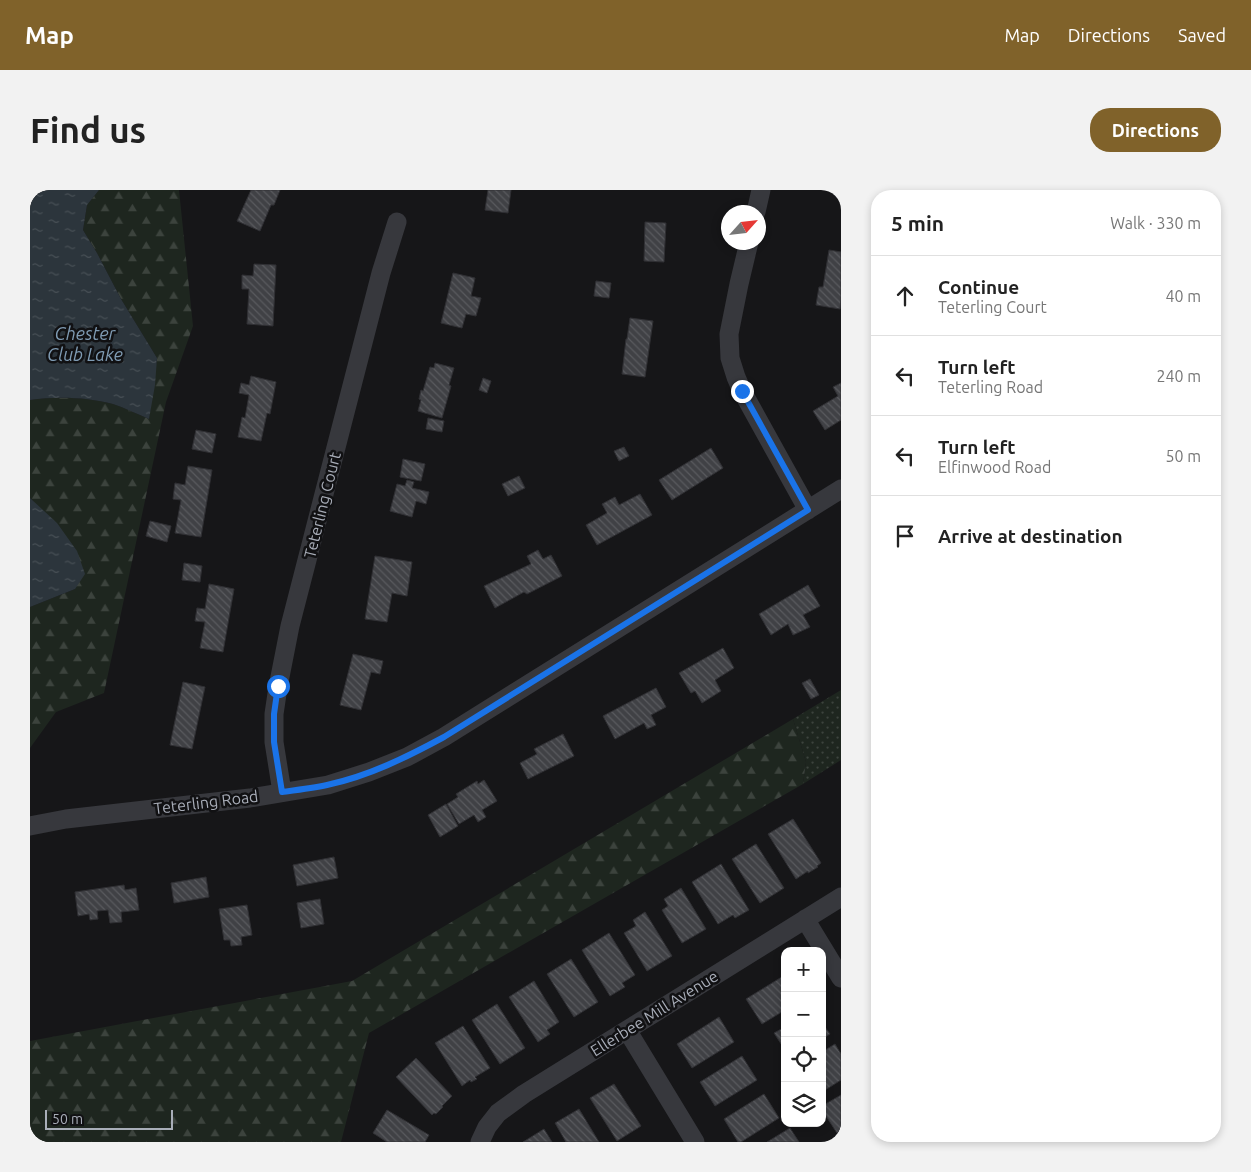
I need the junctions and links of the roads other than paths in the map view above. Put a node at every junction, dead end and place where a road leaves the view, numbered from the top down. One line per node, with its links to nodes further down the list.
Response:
1 (761, 190): 2 (street)
2 (758, 205)
3 (398, 222): 7 (street, Teterling Court)
4 (747, 250): 6 (street)
5 (841, 489): 6 (street, Teterling Road)
6 (808, 510): 7 (street, Teterling Road)
7 (282, 792): 8 (street, Teterling Road)
8 (30, 826)
9 (841, 897): 10 (street, Ellerbee Mill Avenue)
10 (805, 919): 11 (street); 12 (street, Ellerbee Mill Avenue)
11 (841, 978)
12 (627, 1030): 13 (street, Ellerbee Mill Avenue); 14 (street)
13 (480, 1142)
14 (695, 1142)

